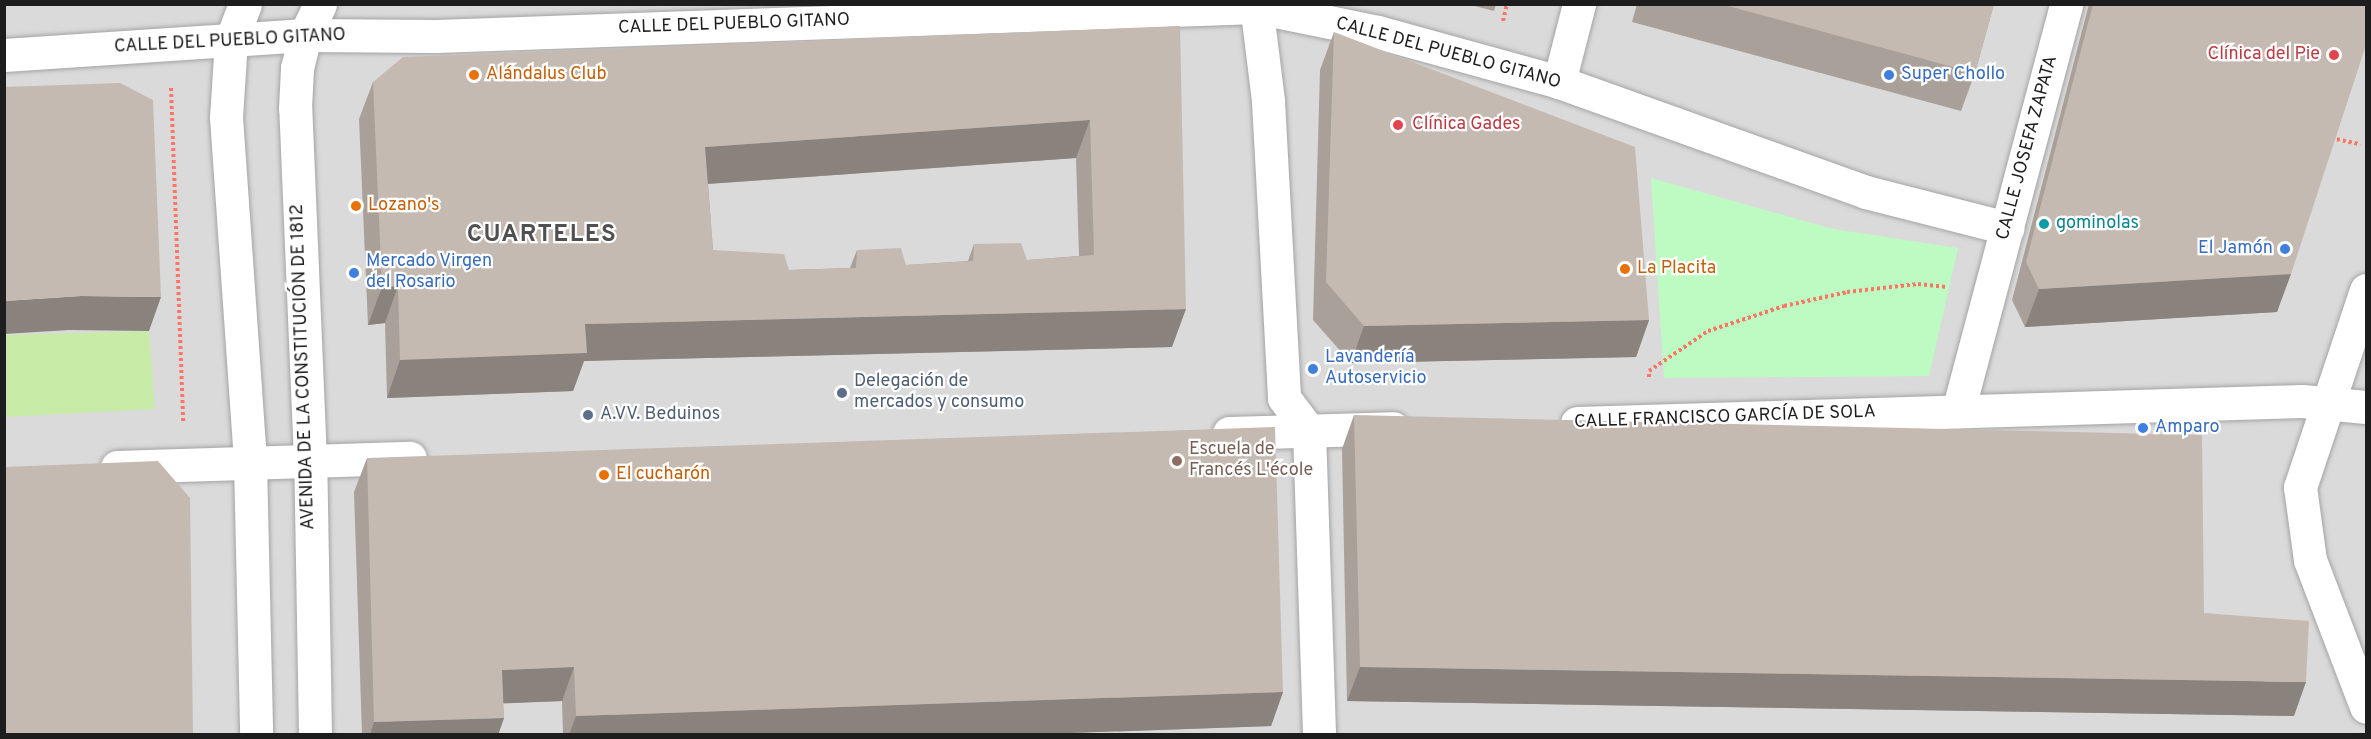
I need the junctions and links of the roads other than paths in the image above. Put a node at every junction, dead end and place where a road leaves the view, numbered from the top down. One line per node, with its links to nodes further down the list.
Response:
1 (245, 4): 7 (street)
2 (320, 4): 6 (street, AVENIDA DE LA CONSTITUCIÓN DE 1812)
3 (1579, 4): 9 (street)
4 (2066, 4): 10 (street, CALLE JOSEFA ZAPATA)
5 (1256, 6): 6 (street, CALLE DEL PUEBLO GITANO); 9 (street, CALLE DEL PUEBLO GITANO); 17 (street)
6 (305, 35): 7 (street, CALLE DEL PUEBLO GITANO); 20 (street, AVENIDA DE LA CONSTITUCIÓN DE 1812)
7 (231, 40): 8 (street, CALLE DEL PUEBLO GITANO); 21 (street)
8 (4, 55)
9 (1559, 82): 10 (street, CALLE DEL PUEBLO GITANO)
10 (2007, 228): 14 (street, CALLE JOSEFA ZAPATA)
11 (2367, 290): 12 (street)
12 (2331, 404): 13 (street, CALLE FRANCISCO GARCÍA DE SOLA); 14 (street, CALLE FRANCISCO GARCÍA DE SOLA); 23 (street)
13 (2367, 407)
14 (1958, 411): 15 (street, CALLE FRANCISCO GARCÍA DE SOLA)
15 (1548, 424)
16 (1420, 428): 17 (street)
17 (1309, 431): 18 (street); 26 (street)
18 (1202, 434)
19 (443, 457): 20 (street)
20 (310, 460): 21 (street); 25 (street, AVENIDA DE LA CONSTITUCIÓN DE 1812)
21 (250, 462): 22 (street); 24 (street)
22 (83, 468)
23 (2367, 707)
24 (256, 735)
25 (315, 735)
26 (1319, 735)

